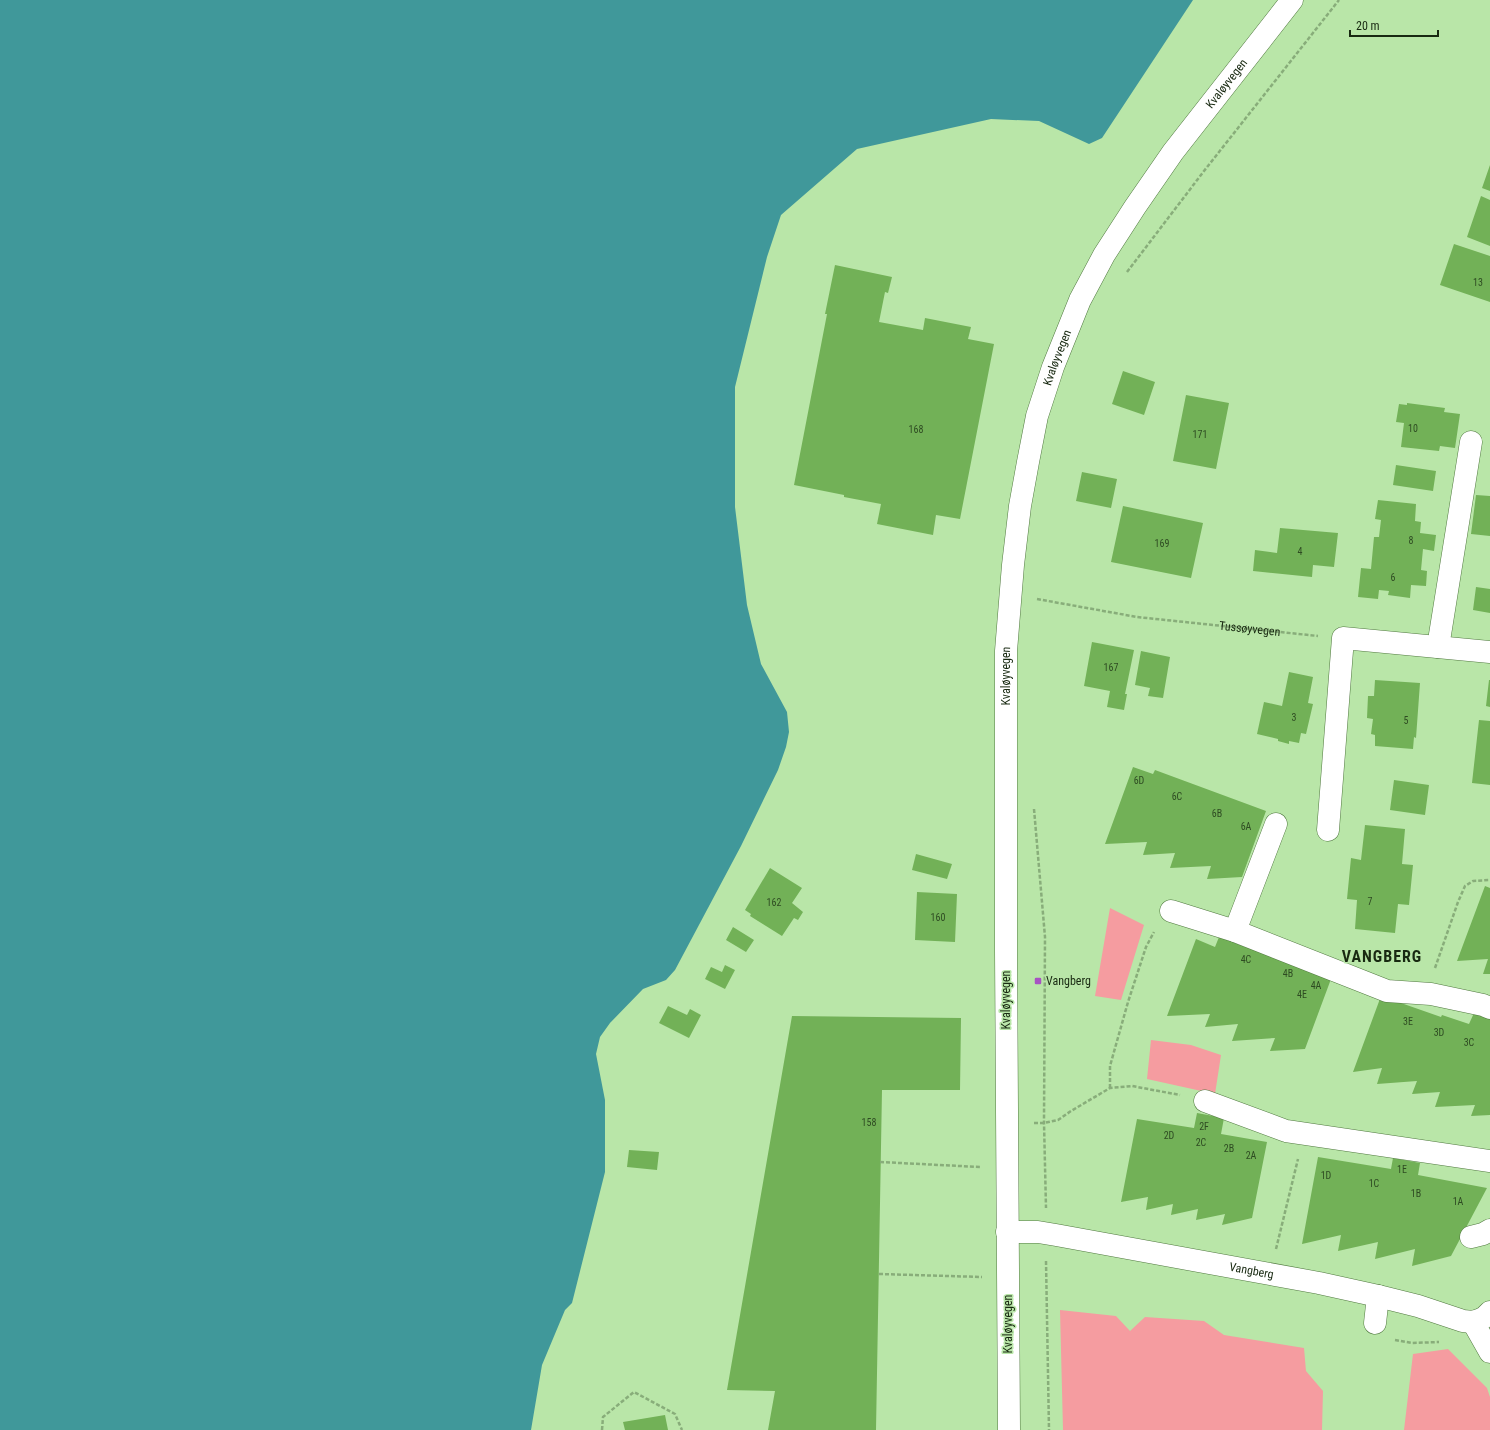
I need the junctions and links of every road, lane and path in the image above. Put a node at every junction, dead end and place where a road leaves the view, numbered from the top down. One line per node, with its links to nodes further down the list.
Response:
1 (1292, 0): 5 (street, Kvaløyvegen)
2 (1339, 0): 3 (path)
3 (1124, 276)
4 (1471, 442): 7 (street)
5 (1011, 594): 6 (path, Tussøyvegen); 25 (street, Kvaløyvegen)
6 (1343, 638): 7 (street); 11 (street)
7 (1438, 648): 8 (street)
8 (1490, 652)
9 (1034, 805): 19 (path)
10 (1276, 824): 14 (street)
11 (1328, 830)
12 (1490, 880): 15 (path)
13 (1171, 911): 14 (street); 17 (path)
14 (1235, 931): 15 (street)
15 (1431, 994): 16 (street)
16 (1490, 1008)
17 (1110, 1088): 18 (path); 19 (path)
18 (1205, 1100): 20 (street)
19 (1044, 1123): 24 (path)
20 (1301, 1133): 21 (street); 26 (path)
21 (1490, 1161)
22 (880, 1162): 23 (path)
23 (983, 1167)
24 (1046, 1208)
25 (1007, 1232): 30 (street, Vangberg); 37 (street, Kvaløyvegen)
26 (1275, 1252)
27 (1046, 1259): 38 (path)
28 (879, 1274): 29 (path)
29 (986, 1277)
30 (1378, 1296): 31 (street, Vangberg); 32 (street)
31 (1480, 1321): 33 (path); 34 (street)
32 (1375, 1324)
33 (1390, 1340)
34 (1490, 1352)
35 (602, 1430): 36 (path)
36 (682, 1430)
37 (1009, 1430)
38 (1049, 1430)

